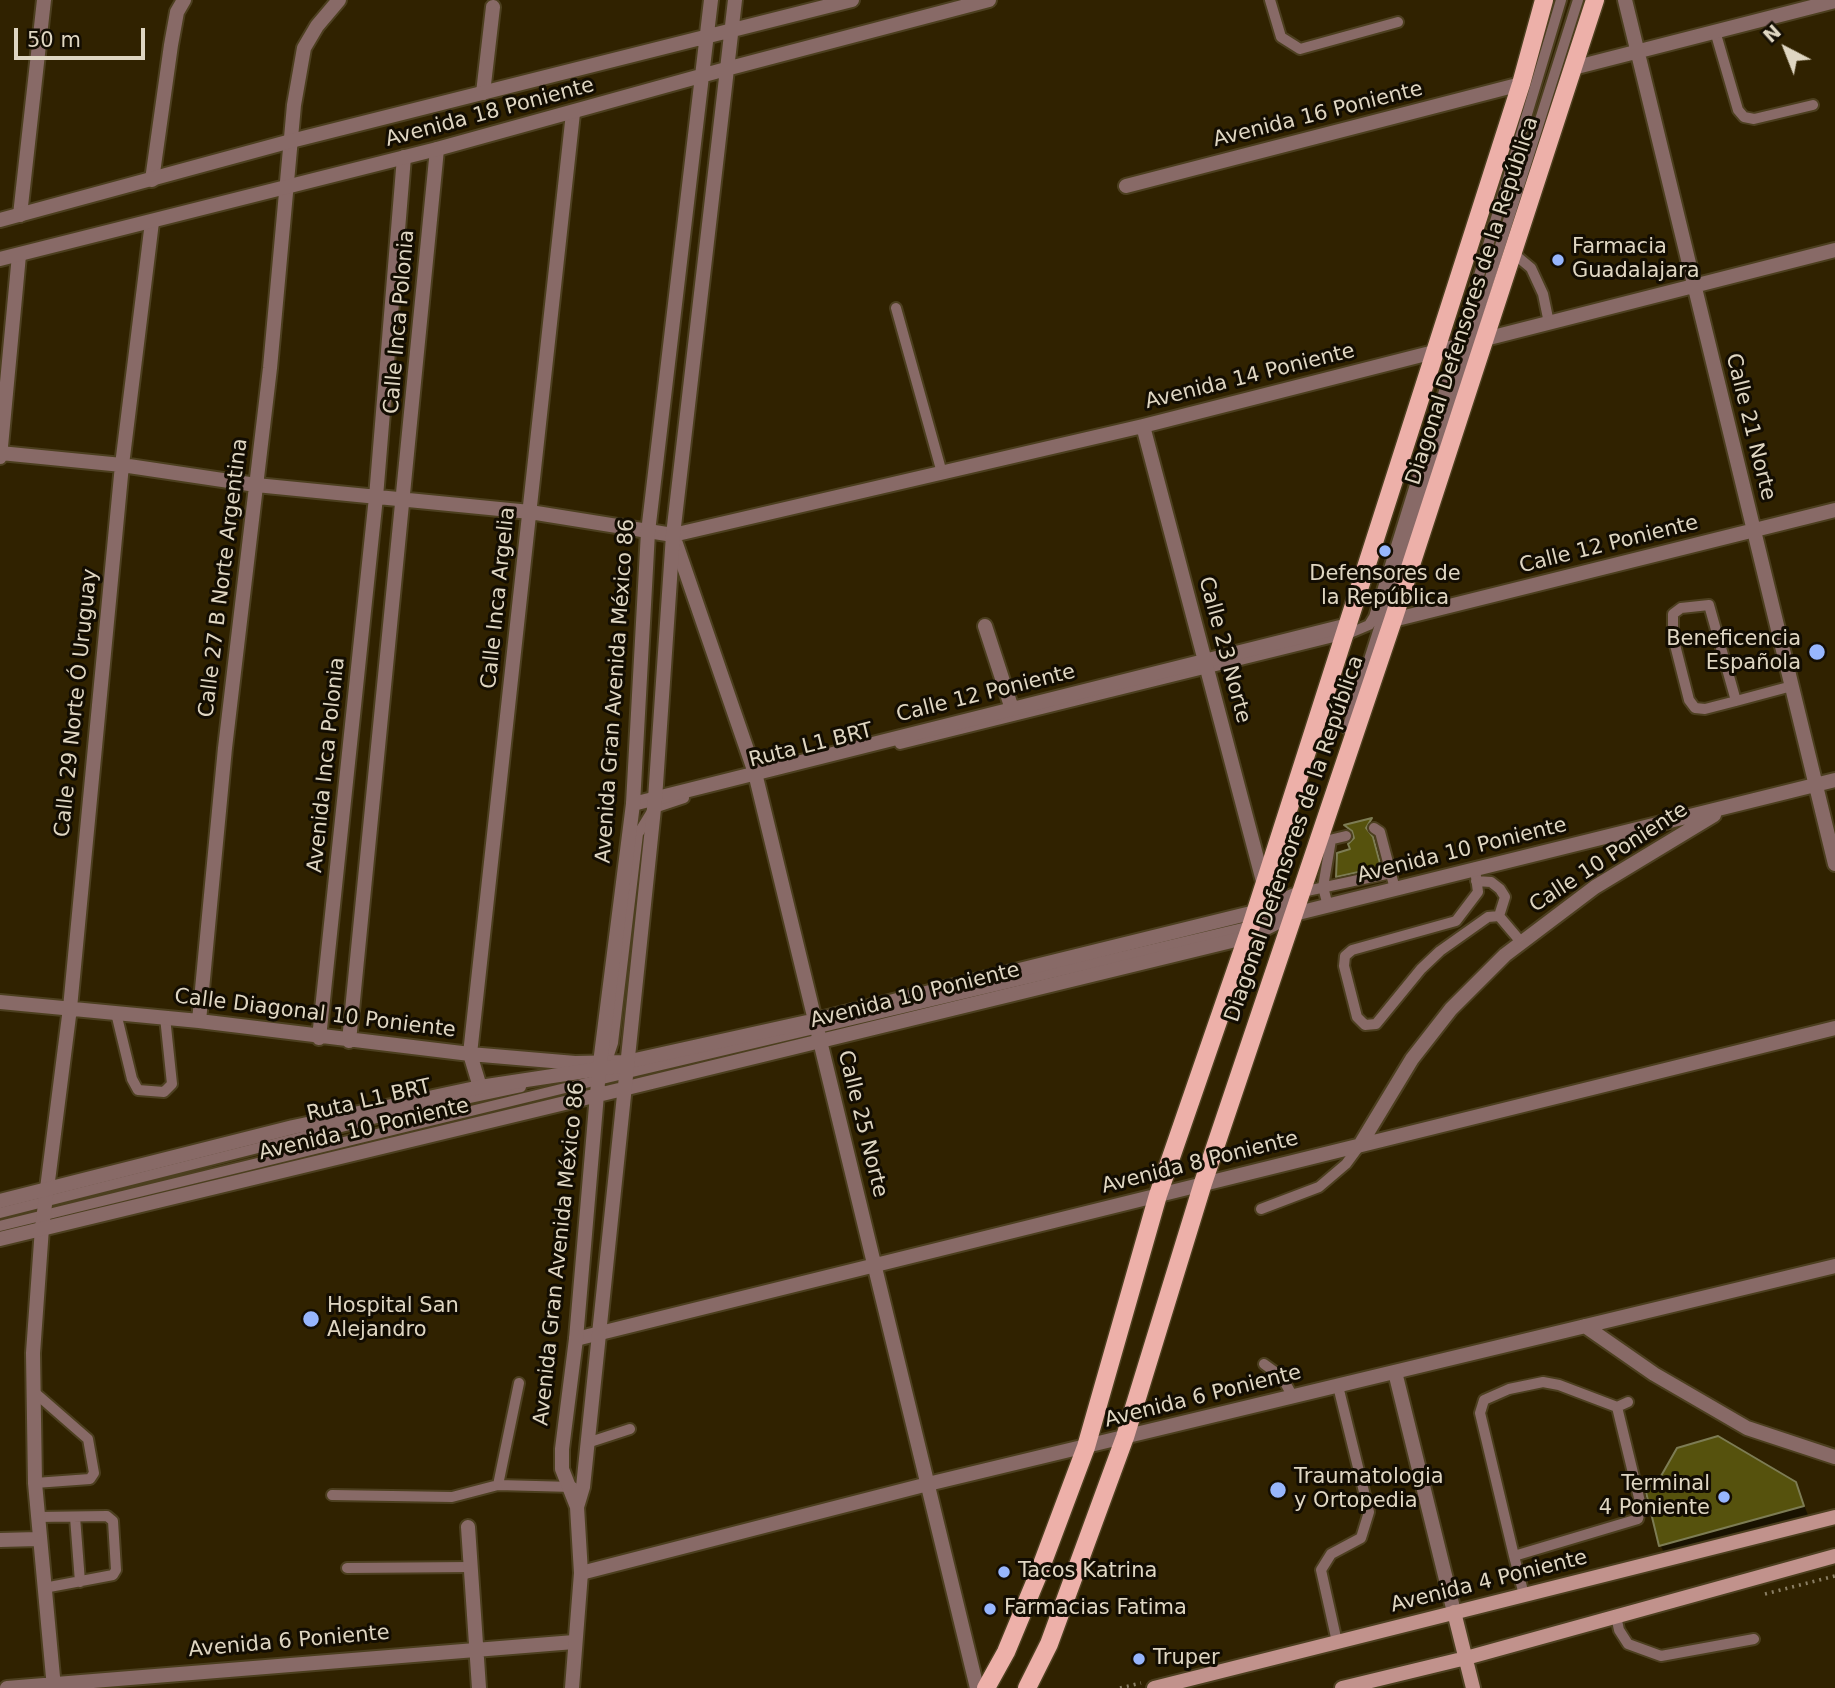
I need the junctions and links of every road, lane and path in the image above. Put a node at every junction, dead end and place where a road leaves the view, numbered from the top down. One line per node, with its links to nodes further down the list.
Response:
1 (44, 0): 34 (street)
2 (184, 0): 31 (street)
3 (339, 0): 28 (street, Calle 27 B Norte Argentina)
4 (710, 0): 19 (street, Avenida Gran Avenida México 86)
5 (735, 0): 18 (street, Avenida Gran Avenida México 86)
6 (852, 0): 18 (street, Avenida 18 Poniente)
7 (989, 0): 22 (street, Avenida 18 Poniente)
8 (1270, 0): 16 (lane)
9 (1544, 0): 24 (main road, Diagonal Defensores de la República)
10 (1561, 0): 44 (lane)
11 (1578, 0): 44 (lane)
12 (1595, 0): 21 (main road, Diagonal Defensores de la República)
13 (1625, 0): 20 (street, Calle 21 Norte)
14 (1835, 1): 17 (street)
15 (493, 7): 25 (street)
16 (1398, 22)
17 (1715, 32): 20 (street); 26 (lane)
18 (731, 33): 19 (street, Avenida 18 Poniente); 22 (street, Avenida Gran Avenida México 86)
19 (707, 36): 23 (street, Avenida Gran Avenida México 86); 25 (street, Avenida 18 Poniente)
20 (1637, 51): 21 (street); 41 (street, Calle 21 Norte)
21 (1573, 68): 38 (main road, Diagonal Defensores de la República)
22 (726, 69): 23 (street, Avenida 18 Poniente); 57 (street, Avenida Gran Avenida México 86)
23 (702, 76): 27 (street, Avenida 18 Poniente); 56 (street, Avenida Gran Avenida México 86)
24 (1521, 85): 33 (street, Avenida 16 Poniente); 45 (main road, Diagonal Defensores de la República)
25 (483, 93): 28 (street, Avenida 18 Poniente)
26 (1813, 105)
27 (573, 113): 29 (street, Avenida 18 Poniente); 54 (street, Calle Inca Argelia)
28 (291, 141): 31 (street, Avenida 18 Poniente); 32 (street, Calle 27 B Norte Argentina)
29 (437, 149): 30 (street, Avenida 18 Poniente); 52 (street, Calle Inca Polonia)
30 (404, 157): 32 (street, Avenida 18 Poniente); 51 (street, Calle Inca Polonia)
31 (152, 180): 34 (street, Avenida 18 Poniente)
32 (287, 186): 36 (street, Avenida 18 Poniente); 50 (street, Calle 27 B Norte Argentina)
33 (1126, 186)
34 (20, 215): 35 (street, Avenida 18 Poniente)
35 (0, 220)
36 (152, 222): 39 (street, Avenida 18 Poniente); 48 (street, Calle 29 Norte Ó Uruguay)
37 (1835, 250): 41 (street, Avenida 14 Poniente)
38 (1513, 253): 43 (lane); 44 (main road, Diagonal Defensores de la República)
39 (19, 255): 40 (street, Avenida 18 Poniente); 47 (street)
40 (0, 259)
41 (1694, 286): 43 (street, Avenida 14 Poniente); 55 (street, Calle 21 Norte)
42 (896, 308): 49 (lane)
43 (1549, 323): 44 (street, Avenida 14 Poniente)
44 (1472, 343): 45 (street, Avenida 14 Poniente); 58 (main road, Diagonal Defensores de la República); 60 (lane); 80 (lane)
45 (1436, 352): 46 (street, Avenida 14 Poniente); 60 (main road, Diagonal Defensores de la República)
46 (1143, 426): 49 (street, Avenida 14 Poniente); 61 (street, Calle 23 Norte)
47 (0, 454): 48 (street, Avenida 14 Poniente)
48 (122, 465): 50 (street, Avenida 14 Poniente); 86 (street, Calle 29 Norte Ó Uruguay)
49 (942, 473): 57 (street, Avenida 14 Poniente)
50 (256, 485): 51 (street, Avenida 14 Poniente); 89 (street, Calle 27 B Norte Argentina)
51 (376, 497): 52 (street, Avenida 14 Poniente); 92 (street, Avenida Inca Polonia)
52 (404, 499): 54 (street, Avenida 14 Poniente); 93 (street)
53 (1835, 510): 55 (street, Calle 12 Poniente)
54 (530, 512): 56 (street, Avenida 14 Poniente); 94 (street, Calle Inca Argelia)
55 (1754, 530): 58 (street, Calle 12 Poniente); 62 (street, Calle 21 Norte)
56 (648, 532): 57 (street, Avenida 14 Poniente); 68 (street, Avenida Gran Avenida México 86)
57 (673, 535): 65 (street, Calle 25 Norte); 69 (street, Avenida Gran Avenida México 86)
58 (1393, 620): 73 (main road, Diagonal Defensores de la República)
59 (985, 626): 64 (street)
60 (1347, 630): 61 (street, Calle 12 Poniente); 77 (main road, Diagonal Defensores de la República)
61 (1205, 665): 64 (street, Calle 12 Poniente); 65 (lane, Ruta L1 BRT); 77 (street, Calle 23 Norte)
62 (1792, 687): 63 (lane); 67 (street, Calle 21 Norte)
63 (1736, 701): 63 (lane)
64 (1012, 709): 65 (street, Calle 12 Poniente)
65 (756, 776): 69 (street, Calle 12 Poniente); 91 (street, Calle 25 Norte)
66 (1835, 780): 67 (street, Avenida 10 Poniente)
67 (1816, 785): 70 (street, Avenida 10 Poniente); 74 (street, Calle 21 Norte)
68 (634, 804): 69 (street, Calle 12 Poniente); 95 (street, Avenida Gran Avenida México 86)
69 (655, 804): 95 (lane); 96 (street, Avenida Gran Avenida México 86)
70 (1728, 807): 76 (street, Avenida 10 Poniente); 84 (street, Calle 10 Poniente)
71 (1374, 828): 75 (lane)
72 (1346, 836): 73 (lane)
73 (1324, 841): 78 (lane); 80 (main road, Diagonal Defensores de la República)
74 (1835, 864)
75 (1391, 873): 78 (lane); 79 (lane)
76 (1476, 875): 79 (street, Avenida 10 Poniente); 82 (lane); 82 (lane)
77 (1264, 885): 83 (main road, Diagonal Defensores de la República)
78 (1323, 887): 80 (lane); 81 (lane)
79 (1395, 889): 81 (street, Avenida 10 Poniente)
80 (1296, 901): 81 (street, Avenida 10 Poniente); 83 (street, Avenida 10 Poniente); 83 (street, Avenida 10 Poniente); 100 (main road, Diagonal Defensores de la República)
81 (1328, 906)
82 (1499, 916): 84 (lane)
83 (1251, 925): 91 (street, Avenida 10 Poniente); 91 (street, Avenida 10 Poniente); 101 (main road, Diagonal Defensores de la República)
84 (1521, 942): 99 (street, Calle 10 Poniente)
85 (0, 1002): 86 (street, Calle Diagonal 10 Poniente)
86 (70, 1009): 87 (street, Calle Diagonal 10 Poniente); 103 (street, Calle 29 Norte Ó Uruguay)
87 (116, 1013): 88 (street, Calle Diagonal 10 Poniente); 88 (lane)
88 (165, 1017): 89 (street, Calle Diagonal 10 Poniente)
89 (199, 1021): 92 (street, Calle Diagonal 10 Poniente)
90 (1835, 1028): 99 (street, Avenida 8 Poniente)
91 (818, 1029): 96 (street, Avenida 10 Poniente); 96 (street, Avenida 10 Poniente); 108 (street, Calle 25 Norte)
92 (319, 1038): 93 (street, Calle Diagonal 10 Poniente)
93 (349, 1041): 94 (street, Calle Diagonal 10 Poniente)
94 (470, 1054): 95 (street, Calle Diagonal 10 Poniente); 97 (street, Calle Inca Argelia)
95 (602, 1069): 96 (street, Avenida 10 Poniente); 97 (street, Avenida 10 Poniente); 98 (street, Avenida Gran Avenida México 86); 103 (lane, Ruta L1 BRT)
96 (625, 1073): 98 (street, Avenida 10 Poniente); 111 (street, Avenida Gran Avenida México 86)
97 (480, 1087): 103 (street, Avenida 10 Poniente)
98 (597, 1097): 103 (street, Avenida 10 Poniente); 112 (street, Avenida Gran Avenida México 86)
99 (1360, 1145): 100 (street, Avenida 8 Poniente); 104 (lane)
100 (1203, 1183): 101 (street, Avenida 8 Poniente); 120 (main road, Diagonal Defensores de la República)
101 (1158, 1195): 108 (street, Avenida 8 Poniente); 122 (main road, Diagonal Defensores de la República)
102 (0, 1201): 103 (street, Avenida 10 Poniente)
103 (44, 1208): 105 (lane, Ruta L1 BRT); 106 (lane, Ruta L1 BRT); 107 (street, Avenida 10 Poniente); 117 (street, Calle 29 Norte Ó Uruguay)
104 (1261, 1209)
105 (0, 1213)
106 (0, 1226)
107 (0, 1239)
108 (874, 1264): 111 (street, Avenida 8 Poniente); 125 (street, Calle 25 Norte)
109 (1835, 1266): 110 (street, Avenida 6 Poniente)
110 (1585, 1326): 114 (street, Avenida 6 Poniente); 123 (street)
111 (598, 1332): 112 (street, Avenida 8 Poniente); 121 (street, Avenida Gran Avenida México 86)
112 (576, 1339): 128 (street, Avenida Gran Avenida México 86)
113 (1264, 1364): 118 (lane)
114 (1395, 1372): 116 (street, Avenida 6 Poniente); 145 (street)
115 (519, 1383): 126 (lane)
116 (1338, 1386): 118 (street, Avenida 6 Poniente); 149 (lane)
117 (33, 1391): 124 (street, Calle 29 Norte Ó Uruguay); 124 (lane)
118 (1293, 1397): 120 (street, Avenida 6 Poniente)
119 (631, 1429): 121 (lane)
120 (1125, 1437): 122 (street, Avenida 6 Poniente); 158 (main road, Diagonal Defensores de la República)
121 (587, 1443): 127 (street, Avenida Gran Avenida México 86)
122 (1086, 1447): 125 (street, Avenida 6 Poniente); 157 (main road, Diagonal Defensores de la República)
123 (1835, 1457)
124 (34, 1483): 131 (street, Calle 29 Norte Ó Uruguay)
125 (928, 1484): 141 (street, Avenida 6 Poniente); 156 (street, Calle 25 Norte)
126 (498, 1485): 128 (lane); 129 (lane)
127 (583, 1487): 128 (lane); 130 (street, Avenida Gran Avenida México 86)
128 (567, 1488): 130 (street, Avenida Gran Avenida México 86)
129 (332, 1495)
130 (578, 1507): 141 (street, Avenida Gran Avenida México 86)
131 (37, 1517): 132 (lane); 135 (street, Calle 29 Norte Ó Uruguay)
132 (75, 1517): 142 (lane); 142 (lane)
133 (1835, 1517): 144 (main road, Avenida 4 Poniente)
134 (468, 1527): 139 (street)
135 (38, 1539): 136 (street); 143 (street, Calle 29 Norte Ó Uruguay)
136 (0, 1540)
137 (1514, 1556): 137 (lane); 144 (lane)
138 (1835, 1556): 146 (main road)
139 (472, 1567): 140 (lane); 150 (street)
140 (347, 1568)
141 (581, 1573): 148 (street, Avenida Gran Avenida México 86)
142 (80, 1582): 143 (lane)
143 (44, 1588): 152 (street, Calle 29 Norte Ó Uruguay)
144 (1524, 1595): 145 (main road, Avenida 4 Poniente)
145 (1454, 1612): 149 (main road, Avenida 4 Poniente); 151 (main road)
146 (1616, 1616): 147 (lane); 151 (main road)
147 (1754, 1639)
148 (574, 1642): 150 (street, Avenida 6 Poniente); 155 (street, Avenida Gran Avenida México 86)
149 (1337, 1642): 159 (main road, Avenida 4 Poniente)
150 (476, 1648): 152 (street, Avenida 6 Poniente); 154 (street)
151 (1466, 1658): 160 (main road); 161 (main road)
152 (54, 1686): 153 (street, Avenida 6 Poniente)
153 (7, 1688)
154 (479, 1688)
155 (572, 1688)
156 (977, 1688)
157 (986, 1688)
158 (1027, 1688)
159 (1154, 1688)
160 (1342, 1688)
161 (1473, 1688)

